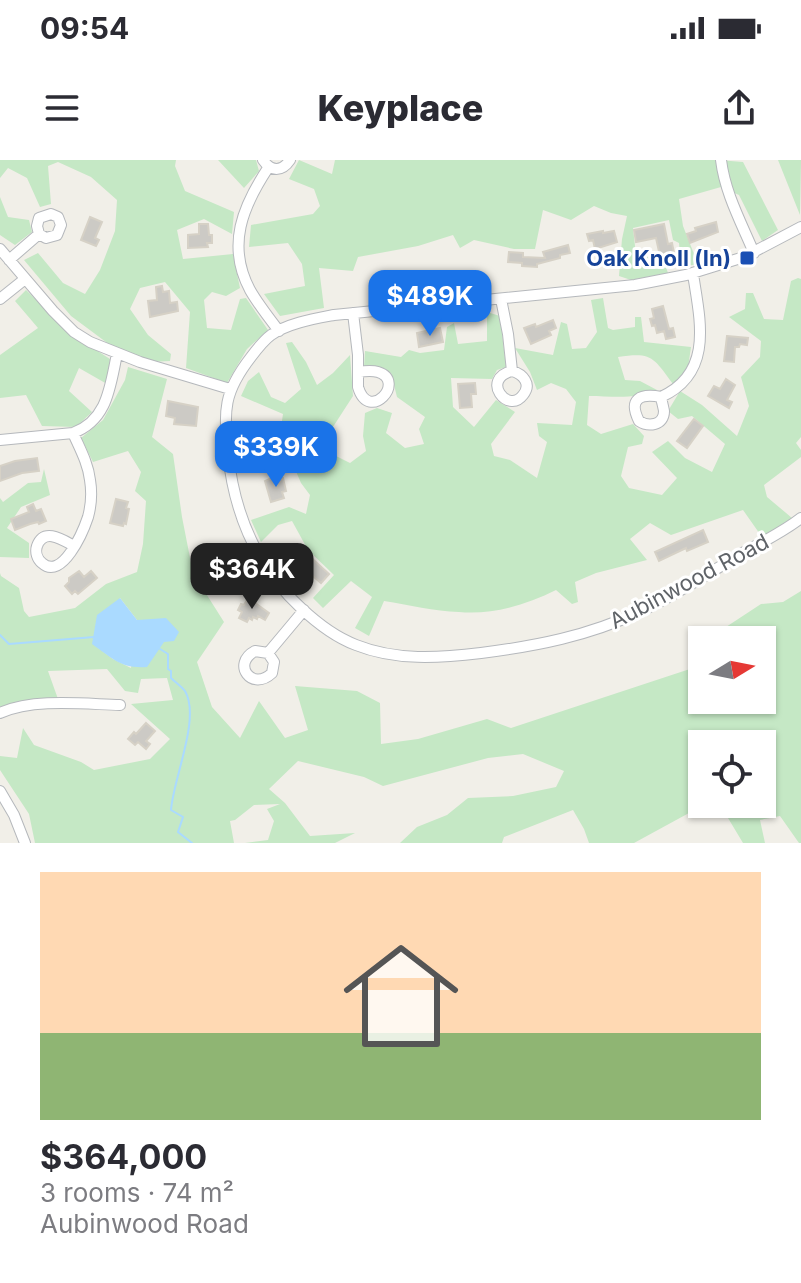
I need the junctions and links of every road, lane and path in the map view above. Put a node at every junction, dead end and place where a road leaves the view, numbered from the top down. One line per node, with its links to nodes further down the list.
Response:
1 (290, 160): 3 (street)
2 (721, 160): 7 (street)
3 (266, 164): 14 (street)
4 (801, 227): 7 (street)
5 (39, 234): 8 (street)
6 (0, 249): 8 (street)
7 (754, 253): 9 (street)
8 (9, 260): 10 (street)
9 (693, 274): 12 (street); 19 (street)
10 (25, 279): 11 (street); 15 (street)
11 (0, 299)
12 (501, 299): 13 (street); 16 (street)
13 (353, 313): 14 (street); 17 (street)
14 (279, 331): 18 (street)
15 (117, 354): 18 (street); 20 (street)
16 (512, 371)
17 (358, 372)
18 (230, 389): 24 (street, Aubinwood Road)
19 (661, 397)
20 (73, 433): 21 (street); 23 (street)
21 (0, 440)
22 (801, 518): 24 (street, Aubinwood Road)
23 (74, 546)
24 (304, 610): 25 (street)
25 (268, 653)
26 (120, 705): 27 (street)
27 (0, 713)
28 (0, 791): 29 (street)
29 (25, 843)

